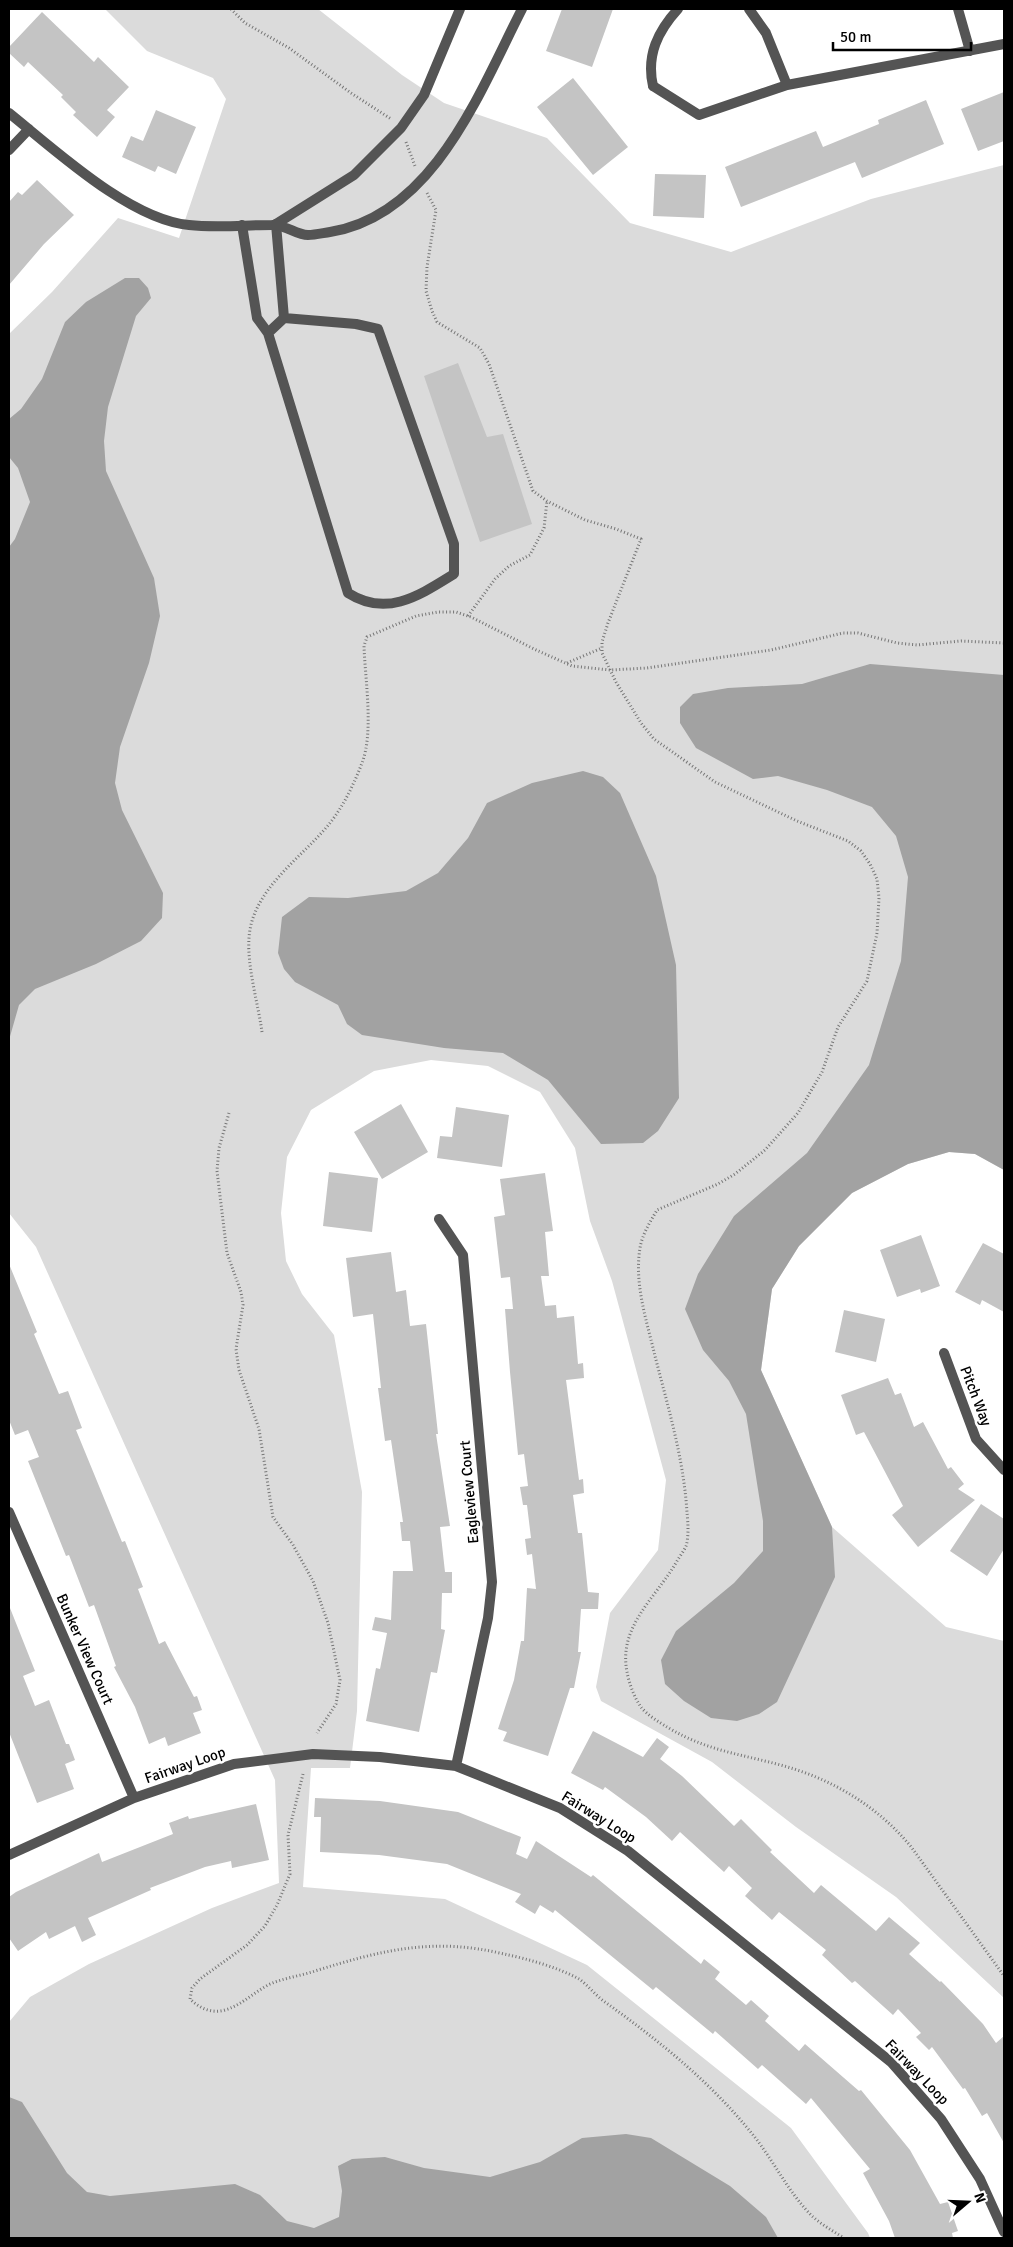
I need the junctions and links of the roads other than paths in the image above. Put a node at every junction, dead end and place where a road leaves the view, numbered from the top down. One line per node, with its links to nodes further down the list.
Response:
1 (460, 9): 12 (street)
2 (522, 9): 12 (street)
3 (678, 9): 8 (street)
4 (749, 9): 8 (street)
5 (958, 9): 7 (street)
6 (1004, 44): 7 (street)
7 (970, 51): 8 (street)
8 (787, 85)
9 (9, 112): 10 (street)
10 (29, 129): 11 (street); 13 (street)
11 (9, 150)
12 (276, 224): 13 (street); 14 (street)
13 (242, 225): 15 (street)
14 (284, 318): 15 (street); 15 (street)
15 (268, 334)
16 (439, 1219): 20 (street, Eagleview Court)
17 (944, 1353): 18 (street, Pitch Way)
18 (1004, 1470)
19 (9, 1512): 21 (street, Bunker View Court)
20 (456, 1766): 21 (street, Fairway Loop); 23 (street, Fairway Loop)
21 (134, 1798): 22 (street, Fairway Loop)
22 (9, 1855)
23 (1004, 2232)

